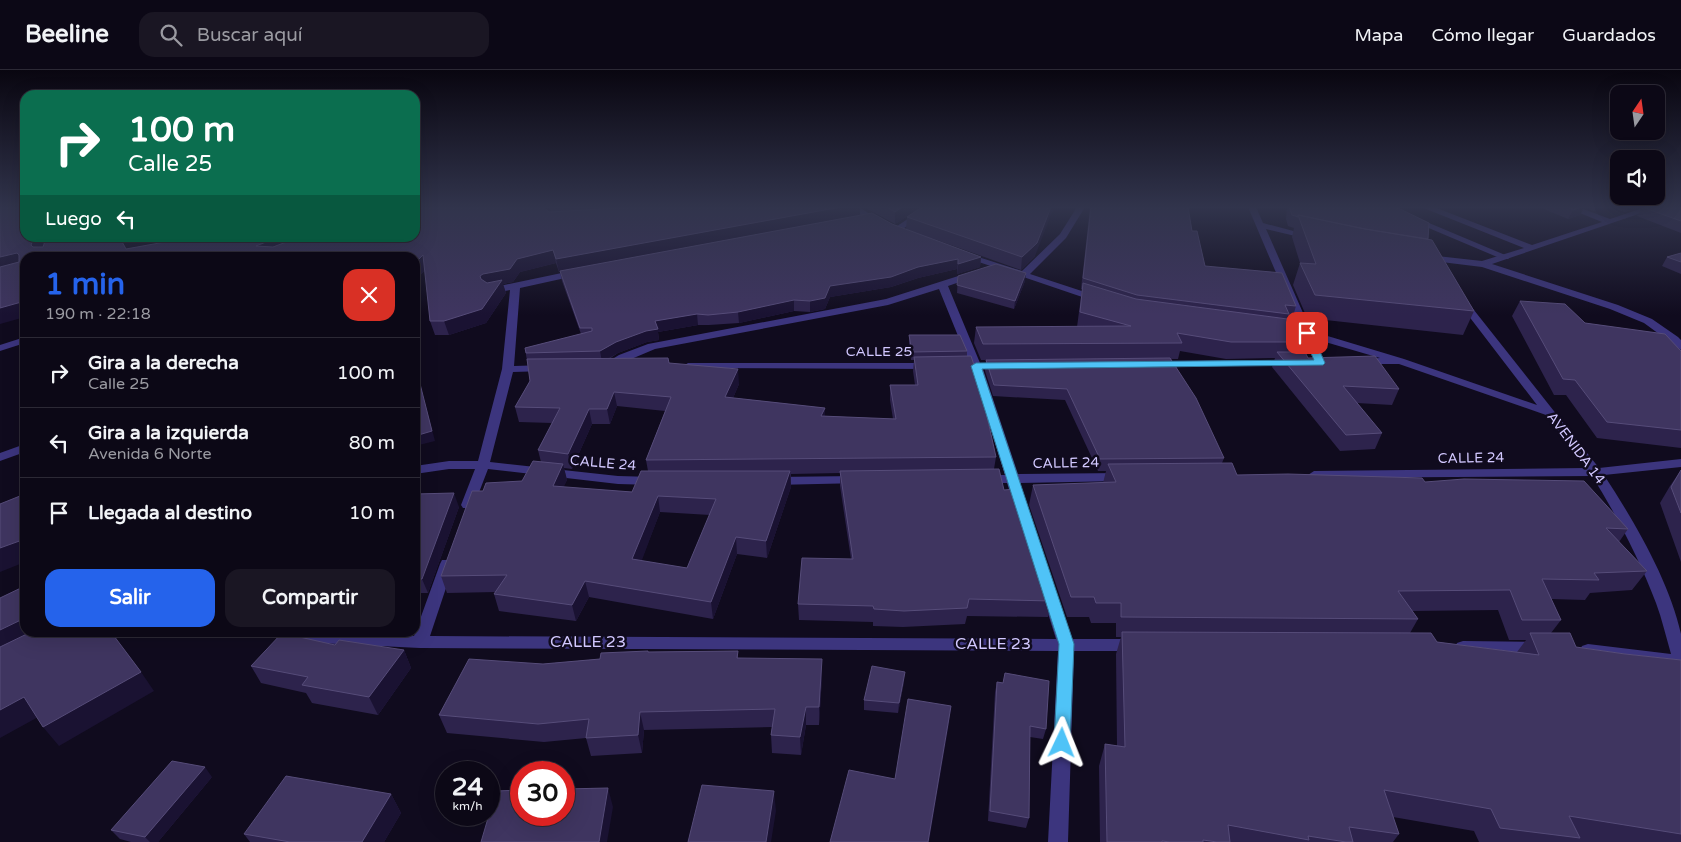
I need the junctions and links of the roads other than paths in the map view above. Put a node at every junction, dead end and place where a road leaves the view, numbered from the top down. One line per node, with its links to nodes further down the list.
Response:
1 (1056, 243): 13 (street)
2 (1267, 243): 20 (street)
3 (1471, 243): 8 (street)
4 (1520, 243): 6 (street)
5 (1548, 243): 6 (street)
6 (1533, 248): 8 (street)
7 (957, 253): 10 (street)
8 (1505, 257): 9 (street)
9 (1483, 264): 12 (street); 22 (street)
10 (995, 267): 13 (street); 14 (street)
11 (583, 272): 15 (street)
12 (1441, 273)
13 (1024, 275): 18 (street)
14 (942, 284): 27 (street); 29 (street)
15 (515, 286): 17 (street); 32 (street)
16 (1453, 289): 33 (street, AVENIDA 14)
17 (490, 291)
18 (1106, 301)
19 (1278, 330): 20 (street)
20 (1307, 333): 24 (street); 26 (street)
21 (20, 342): 23 (street)
22 (1681, 347)
23 (0, 348)
24 (1400, 361): 25 (street); 33 (street)
25 (1350, 362)
26 (1143, 364)
27 (635, 366)
28 (674, 366): 29 (street, CALLE 25)
29 (976, 366): 30 (street, CALLE 25); 42 (street)
30 (1015, 366)
31 (557, 368): 32 (street)
32 (508, 369): 37 (street)
33 (1550, 412): 39 (street, AVENIDA 14)
34 (20, 450): 35 (street)
35 (0, 457)
36 (1681, 463): 39 (street, CALLE 24)
37 (483, 465): 38 (street, CALLE 24); 46 (street, CALLE 24); 47 (street)
38 (420, 469)
39 (1596, 472): 40 (street, CALLE 24); 56 (street, AVENIDA 14)
40 (1300, 475)
41 (1132, 477): 42 (street, CALLE 24)
42 (1014, 478): 43 (street, CALLE 24); 51 (street)
43 (974, 479)
44 (875, 480): 45 (street)
45 (765, 481)
46 (666, 482)
47 (463, 521)
48 (453, 548): 50 (street)
49 (303, 638): 50 (street, CALLE 23)
50 (420, 642): 51 (street, CALLE 23)
51 (1066, 644): 52 (street, CALLE 23); 57 (street)
52 (1155, 645)
53 (1450, 647): 54 (street)
54 (1549, 648)
55 (1568, 648): 56 (street)
56 (1681, 662)
57 (1058, 842)

